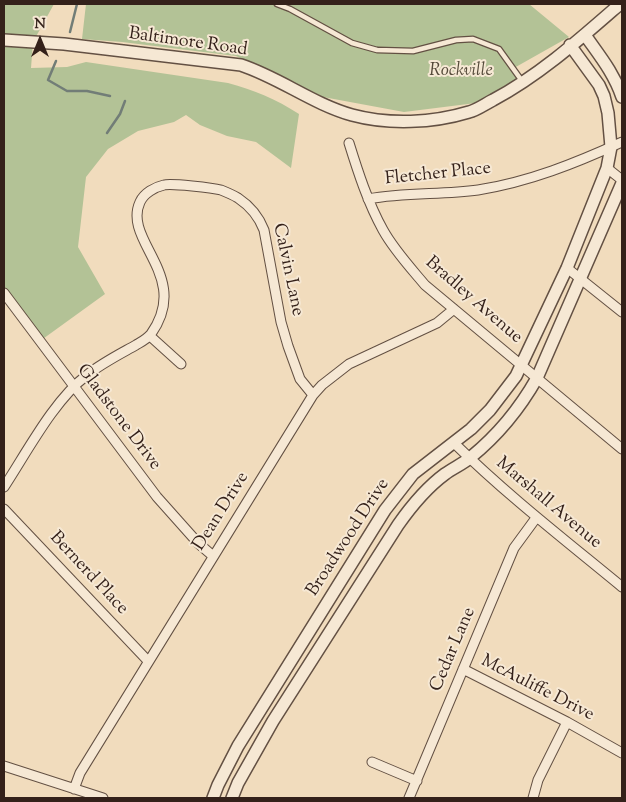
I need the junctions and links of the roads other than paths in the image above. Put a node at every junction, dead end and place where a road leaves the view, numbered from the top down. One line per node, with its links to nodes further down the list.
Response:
1 (277, 4): 6 (lane)
2 (616, 5): 3 (street, Baltimore Road)
3 (585, 35): 5 (street, Baltimore Road); 7 (street)
4 (4, 40): 6 (street, Baltimore Road)
5 (570, 45): 6 (street, Baltimore Road); 10 (street, Broadwood Drive)
6 (523, 82)
7 (622, 97)
8 (622, 142): 10 (street, Fletcher Place)
9 (348, 143): 13 (street, Bradley Avenue)
10 (611, 147): 11 (street, Broadwood Drive); 13 (street, Fletcher Place)
11 (607, 168): 12 (street); 14 (street, Broadwood Drive)
12 (622, 181): 15 (street, Broadwood Drive)
13 (368, 199): 17 (street, Bradley Avenue)
14 (568, 268): 15 (street); 21 (street, Broadwood Drive)
15 (580, 278): 18 (street); 22 (street, Broadwood Drive)
16 (4, 293): 23 (street, Gladstone Drive)
17 (454, 309): 21 (street, Bradley Avenue); 24 (street, Dean Drive)
18 (622, 312)
19 (150, 336): 20 (street); 23 (street); 24 (street, Calvin Lane)
20 (181, 364)
21 (522, 365): 22 (street, Bradley Avenue); 25 (street, Broadwood Drive)
22 (537, 378): 26 (street, Bradley Avenue); 27 (street, Broadwood Drive)
23 (74, 387): 28 (street); 31 (street, Gladstone Drive)
24 (313, 395): 31 (street, Dean Drive)
25 (454, 443): 27 (street, Marshall Avenue); 42 (street, Broadwood Drive)
26 (622, 449)
27 (470, 458): 30 (street, Marshall Avenue); 43 (street, Broadwood Drive)
28 (4, 487)
29 (4, 509): 33 (street, Bernerd Place)
30 (536, 518): 32 (street, Marshall Avenue); 34 (street, Cedar Lane)
31 (214, 556): 33 (street, Dean Drive)
32 (622, 587)
33 (148, 661): 40 (street, Dean Drive)
34 (464, 669): 35 (street, McAuliffe Drive); 39 (street, Cedar Lane)
35 (567, 722): 36 (street, McAuliffe Drive); 45 (street)
36 (622, 753)
37 (372, 762): 39 (street)
38 (4, 766): 40 (street)
39 (417, 781): 44 (street, Cedar Lane)
40 (74, 789): 41 (street)
41 (103, 798)
42 (213, 798)
43 (232, 798)
44 (409, 798)
45 (533, 798)

